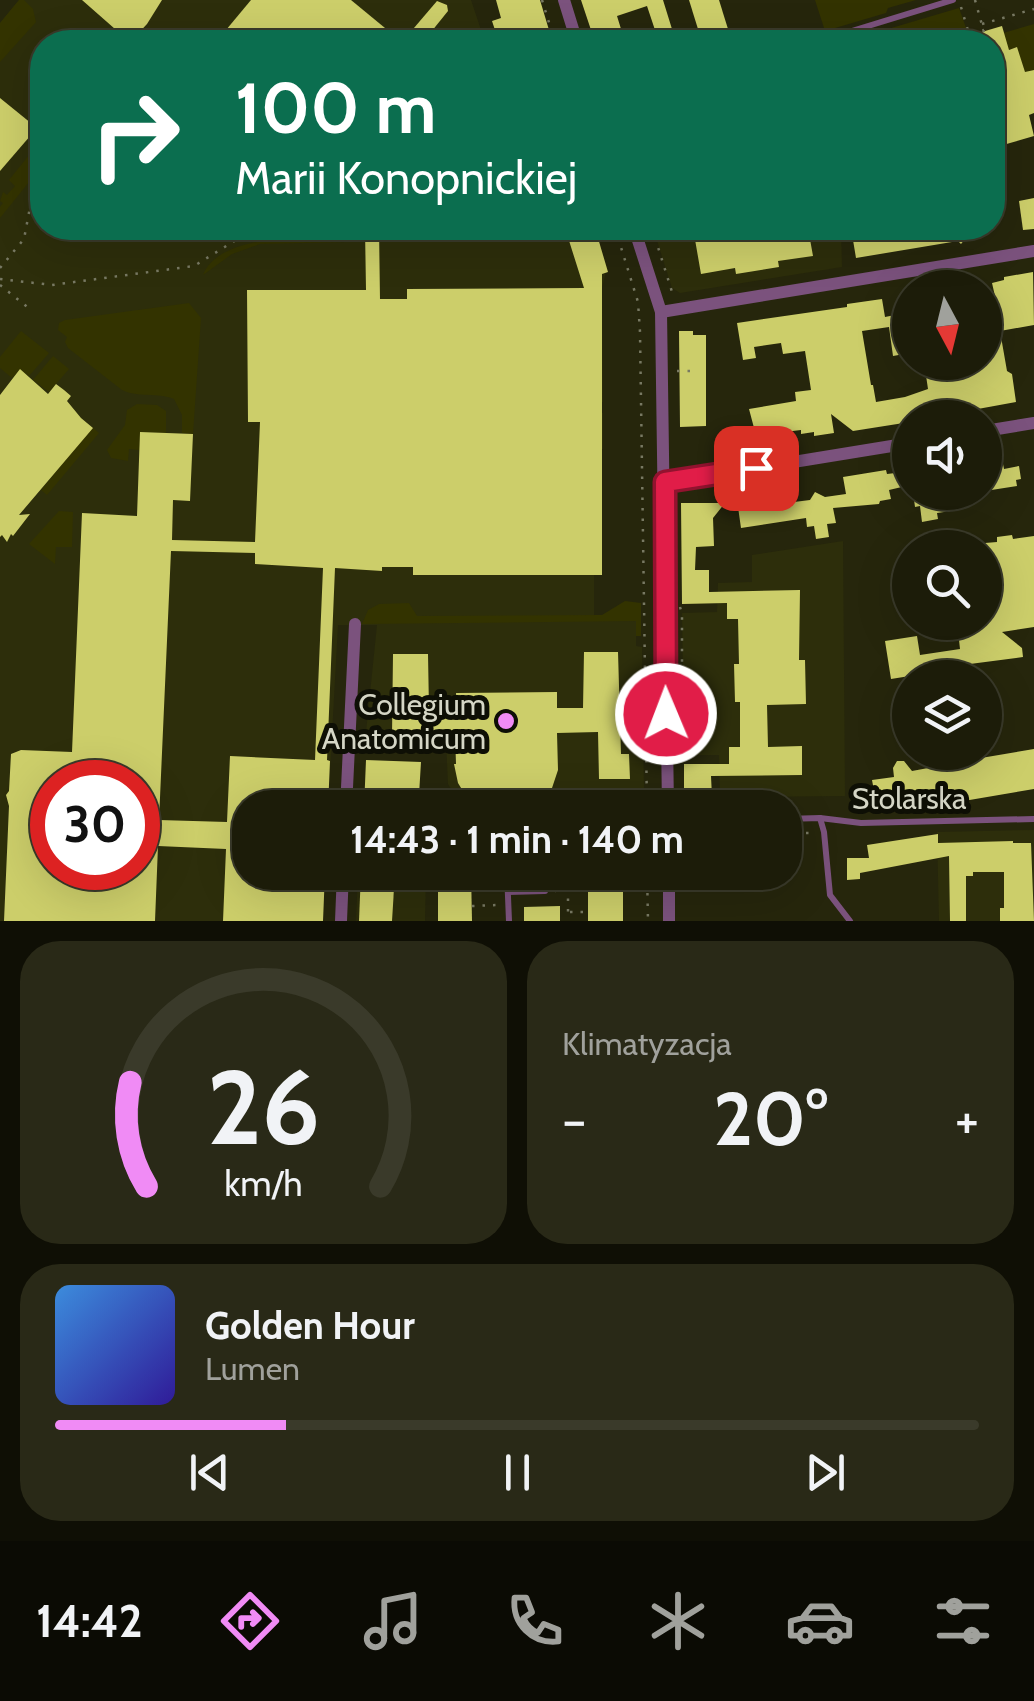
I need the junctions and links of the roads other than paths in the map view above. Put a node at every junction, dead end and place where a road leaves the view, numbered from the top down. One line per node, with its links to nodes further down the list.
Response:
1 (564, 0): 3 (street)
2 (956, 0): 4 (lane)
3 (573, 30)
4 (856, 30)
5 (639, 240): 7 (street)
6 (1034, 251): 7 (street)
7 (668, 311): 11 (street)
8 (1034, 423): 9 (street)
9 (1002, 428)
10 (892, 446): 11 (street)
11 (665, 482): 14 (street)
12 (355, 624): 13 (street)
13 (347, 790)
14 (668, 790)
15 (820, 818): 16 (lane, Stolarska); 17 (lane, Stolarska); 26 (lane)
16 (802, 819)
17 (1034, 819)
18 (342, 890): 23 (street)
19 (508, 890): 24 (lane)
20 (526, 890): 22 (lane)
21 (669, 890): 25 (street)
22 (545, 891)
23 (341, 921)
24 (508, 921)
25 (669, 921)
26 (850, 921)

